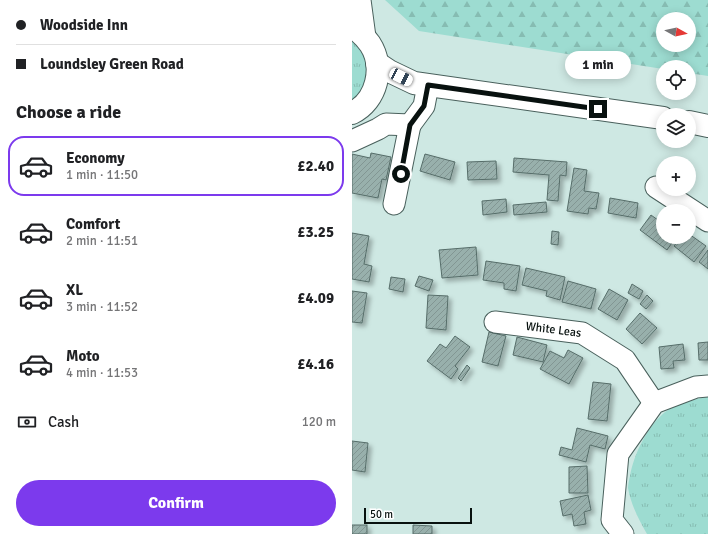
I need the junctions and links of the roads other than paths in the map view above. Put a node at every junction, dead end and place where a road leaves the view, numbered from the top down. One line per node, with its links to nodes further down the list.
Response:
1 (360, 0): 2 (street)
2 (358, 32): 3 (main road)
3 (377, 63): 4 (main road); 5 (main road)
4 (421, 84): 5 (main road); 7 (main road); 9 (street)
5 (372, 93): 6 (main road)
6 (352, 114)
7 (656, 117)
8 (696, 123): 10 (main road)
9 (410, 125): 11 (street); 13 (street)
10 (708, 126)
11 (352, 141)
12 (671, 196): 14 (street)
13 (394, 204)
14 (708, 221)
15 (495, 322): 17 (street, White Leas)
16 (708, 386): 17 (street)
17 (654, 403): 18 (street)
18 (623, 534)

